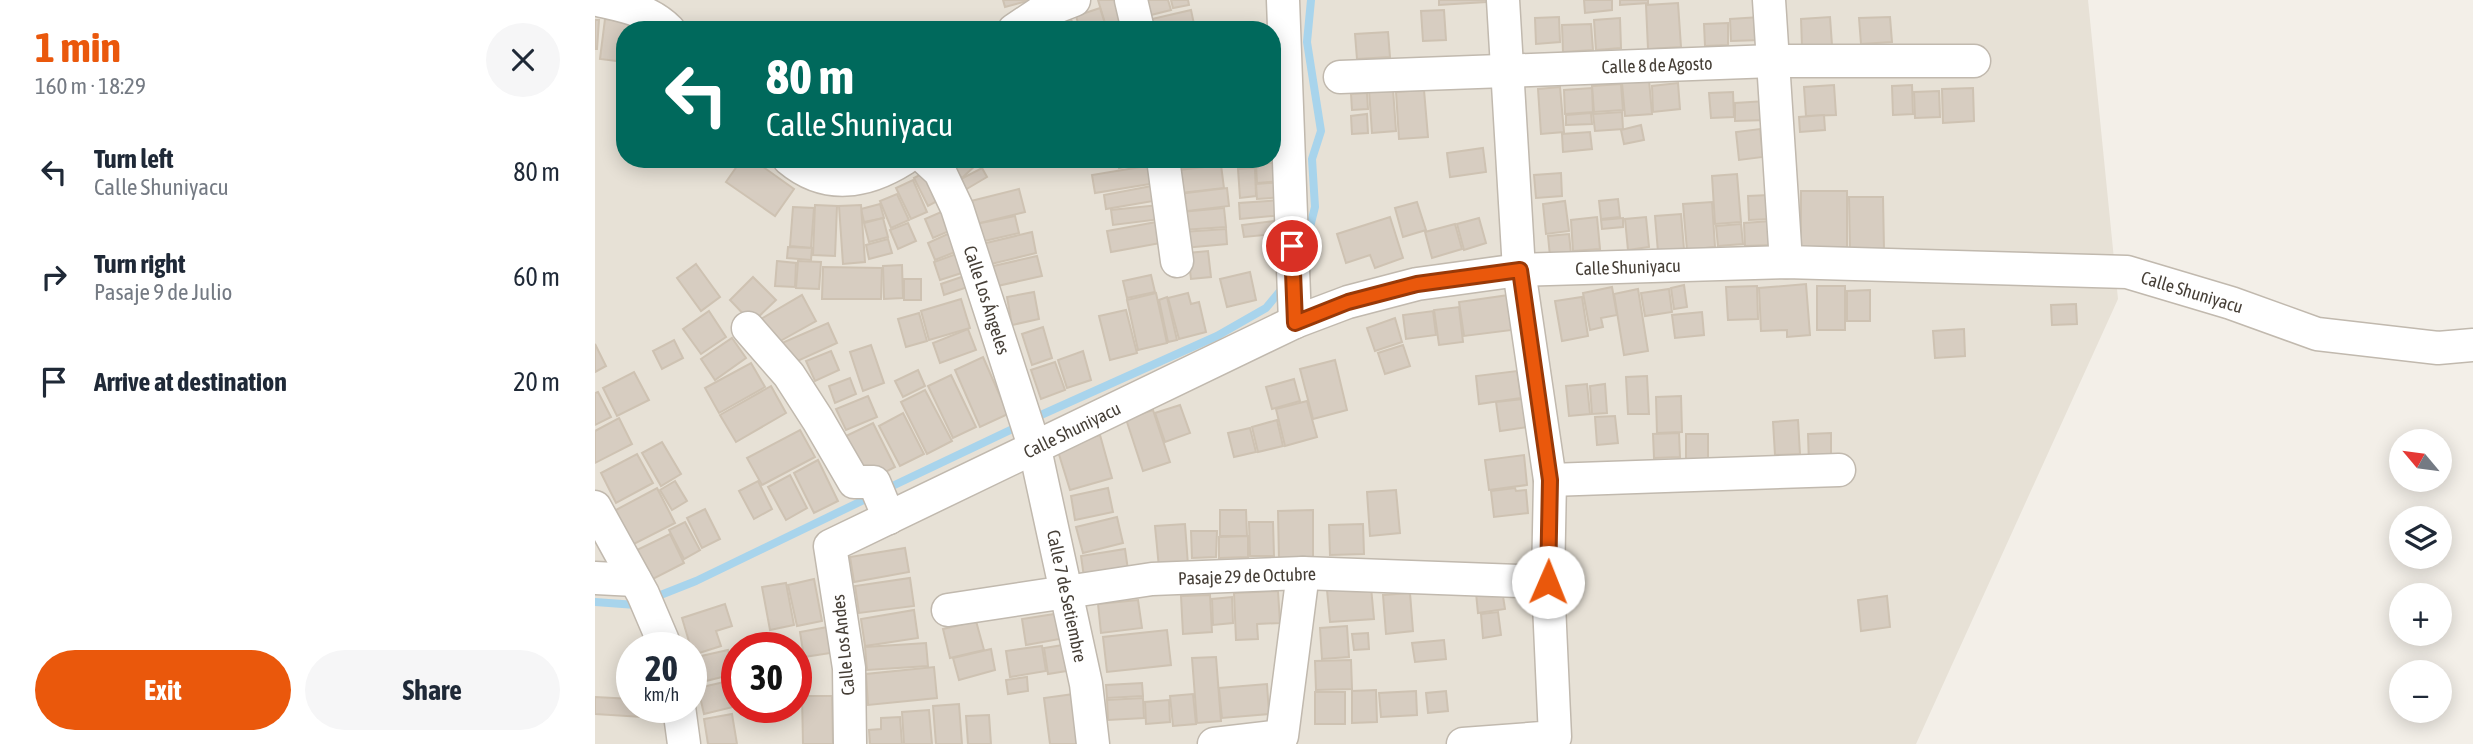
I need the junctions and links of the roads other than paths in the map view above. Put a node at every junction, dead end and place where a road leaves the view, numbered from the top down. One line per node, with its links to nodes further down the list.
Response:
1 (598, 0): 7 (street)
2 (1074, 0): 8 (street)
3 (1131, 0): 9 (street)
4 (1283, 0): 21 (street)
5 (1503, 0): 12 (street)
6 (1769, 0): 10 (street)
7 (660, 21)
8 (1028, 21)
9 (1136, 21)
10 (1773, 61): 11 (street, Calle 8 de Agosto); 12 (street, Calle 8 de Agosto); 19 (street)
11 (1973, 61)
12 (1509, 70): 13 (street, Calle 8 de Agosto); 20 (street)
13 (1340, 77)
14 (805, 168): 15 (street)
15 (890, 168)
16 (936, 168): 24 (street, Calle Los Ángeles)
17 (1164, 168): 18 (street)
18 (1177, 261)
19 (1786, 262): 20 (street, Calle Shuniyacu); 23 (street, Calle Shuniyacu)
20 (1520, 270): 21 (street, Calle Shuniyacu); 26 (street)
21 (1295, 323): 24 (street, Calle Shuniyacu)
22 (748, 328): 28 (street)
23 (2473, 345)
24 (1035, 449): 28 (street, Calle Shuniyacu); 34 (street, Calle 7 de Setiembre)
25 (1839, 470): 26 (street)
26 (1550, 480): 32 (street)
27 (595, 507): 33 (street)
28 (889, 517): 29 (street, Calle Shuniyacu)
29 (830, 546): 39 (street, Calle Los Andes)
30 (1303, 573): 32 (street, Pasaje 29 de Octubre); 34 (street, Pasaje 29 de Octubre); 41 (street)
31 (595, 578): 33 (street)
32 (1548, 582): 42 (street)
33 (642, 594): 36 (street)
34 (1067, 594): 35 (street, Pasaje 29 de Octubre); 40 (street, Calle 7 de Setiembre)
35 (949, 610)
36 (659, 632)
37 (681, 723): 38 (street)
38 (684, 744)
39 (850, 744)
40 (1093, 744)
41 (1214, 744)
42 (1464, 744)

